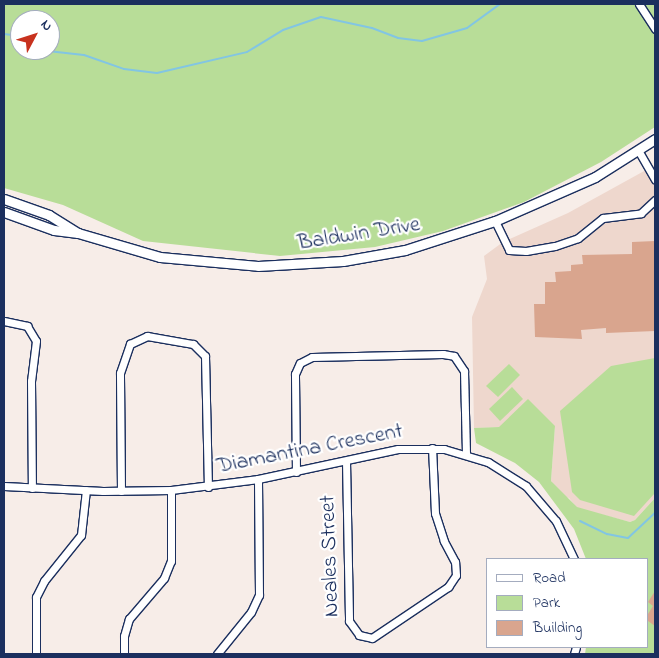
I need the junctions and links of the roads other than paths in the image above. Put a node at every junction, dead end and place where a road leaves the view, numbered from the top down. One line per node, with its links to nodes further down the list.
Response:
1 (639, 4): 2 (street)
2 (655, 30)
3 (653, 141): 4 (main road, Baldwin Drive)
4 (638, 150): 5 (street); 9 (main road, Baldwin Drive)
5 (655, 179)
6 (4, 199): 10 (main road, Baldwin Drive)
7 (654, 206): 9 (street)
8 (4, 212): 10 (main road, Baldwin Drive)
9 (495, 221): 10 (main road, Baldwin Drive)
10 (78, 233)
11 (4, 321): 19 (street)
12 (432, 448): 13 (street, Diamantina Crescent); 14 (street, Diamantina Crescent); 14 (street, Neales Street)
13 (466, 454): 15 (street); 23 (street, Diamantina Crescent)
14 (346, 461): 15 (street, Diamantina Crescent)
15 (296, 472): 16 (street, Diamantina Crescent)
16 (258, 480): 18 (street, Diamantina Crescent); 26 (street)
17 (4, 486): 19 (street, Diamantina Crescent)
18 (208, 487): 21 (street, Diamantina Crescent); 22 (street)
19 (32, 488): 20 (street, Diamantina Crescent)
20 (86, 490): 22 (street, Diamantina Crescent); 24 (street)
21 (171, 490): 22 (street, Diamantina Crescent); 25 (street)
22 (120, 492)
23 (574, 558)
24 (36, 654)
25 (124, 654)
26 (217, 654)

